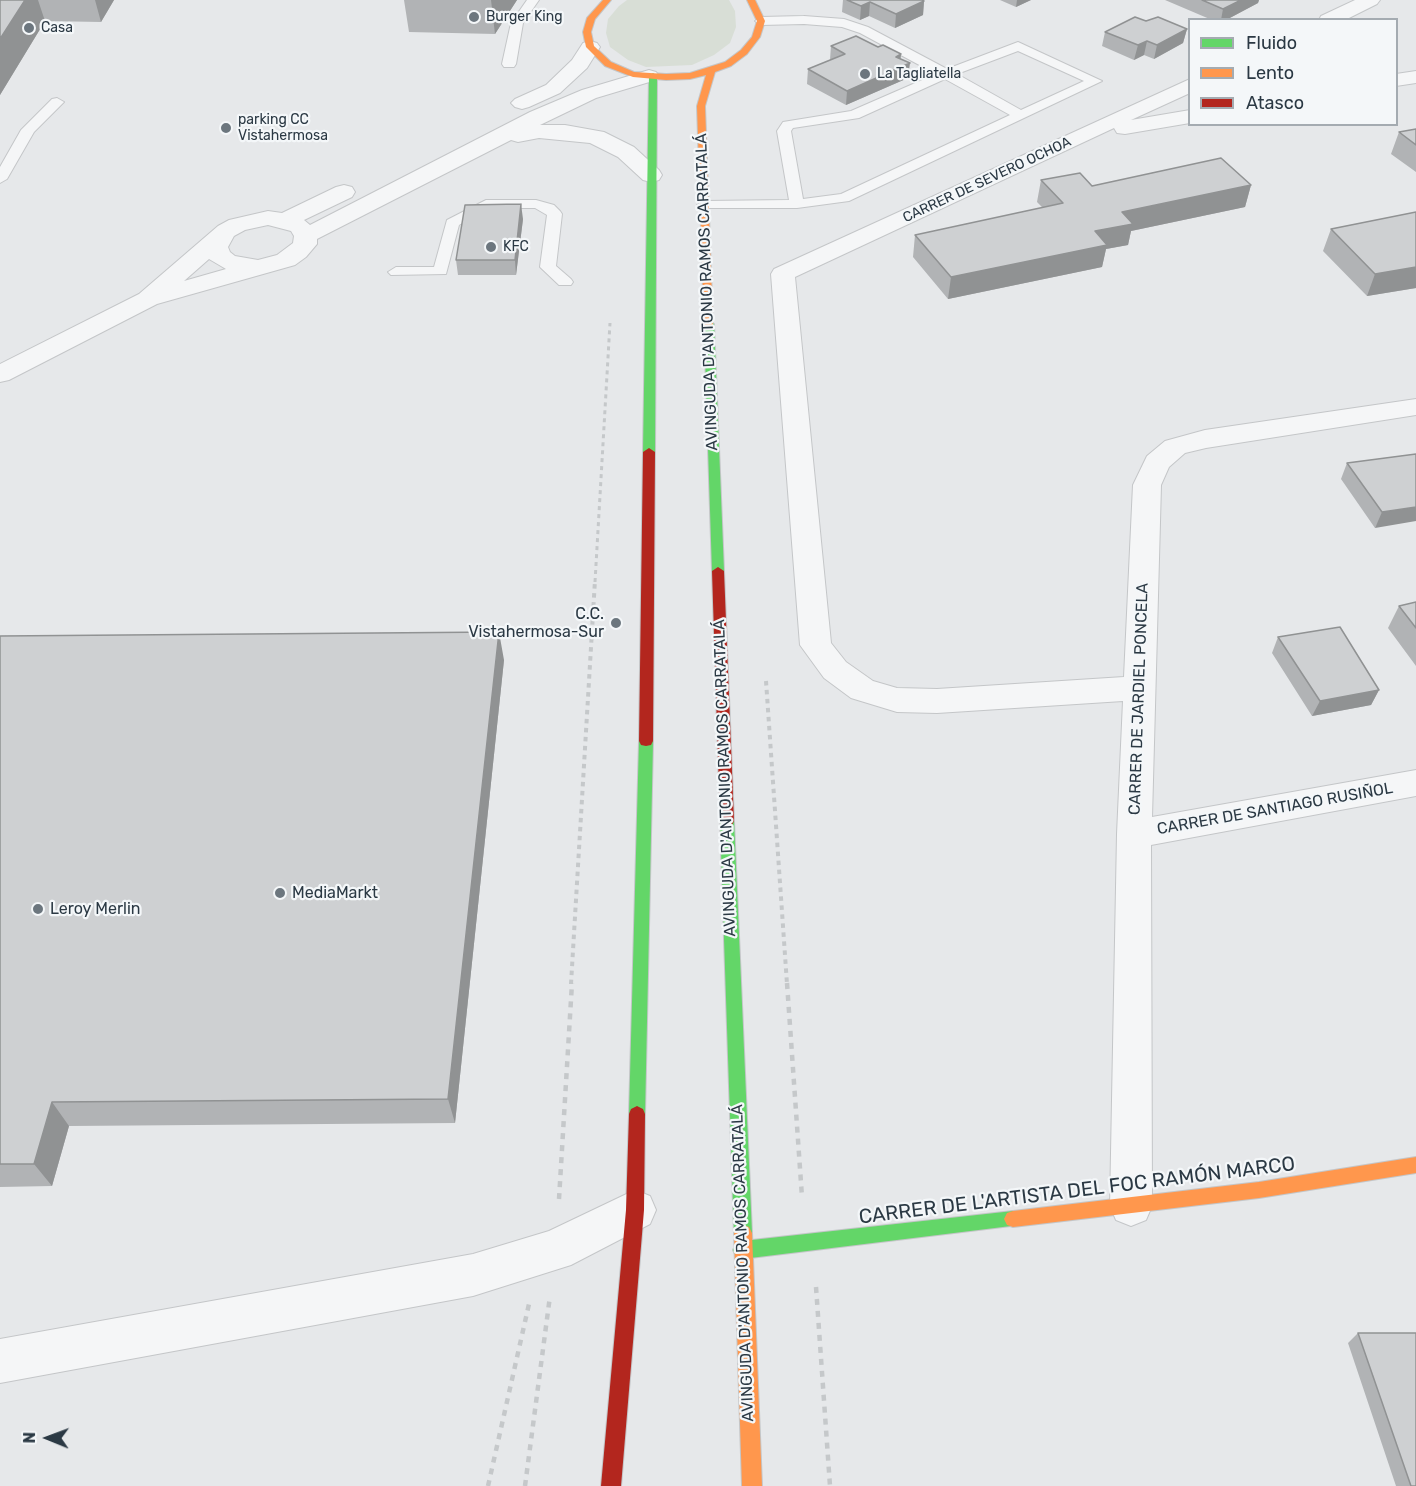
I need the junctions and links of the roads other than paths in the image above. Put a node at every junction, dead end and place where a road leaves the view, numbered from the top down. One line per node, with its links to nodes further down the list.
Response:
1 (533, 0): 9 (lane)
2 (607, 0): 8 (main road)
3 (752, 0): 4 (main road); 7 (main road)
4 (759, 0)
5 (1370, 0): 6 (street)
6 (1332, 18)
7 (761, 21): 10 (main road); 11 (lane)
8 (590, 47): 12 (main road); 19 (street)
9 (509, 64)
10 (711, 71): 12 (main road); 26 (main road, AVINGUDA D'ANTONIO RAMOS CARRATALÁ)
11 (946, 74): 17 (lane); 17 (lane); 25 (lane)
12 (651, 76): 21 (street); 23 (main road)
13 (1416, 77): 14 (street)
14 (1398, 80)
15 (1188, 86): 20 (street, CARRER DE SEVERO OCHOA)
16 (57, 102): 24 (lane)
17 (1020, 115): 25 (lane)
18 (1188, 116): 20 (street)
19 (490, 118)
20 (1082, 135): 36 (street, CARRER DE SEVERO OCHOA)
21 (487, 142): 23 (street); 28 (street)
22 (407, 161): 27 (street)
23 (651, 175): 41 (main road)
24 (0, 179)
25 (797, 204): 26 (lane)
26 (704, 205): 42 (main road, AVINGUDA D'ANTONIO RAMOS CARRATALÁ)
27 (285, 220): 28 (street); 29 (street)
28 (306, 236): 30 (street)
29 (219, 238): 30 (street); 33 (street)
30 (258, 267): 33 (street)
31 (396, 272): 32 (lane)
32 (565, 282)
33 (148, 299): 34 (street)
34 (0, 374)
35 (1416, 407): 36 (street, CARRER DE JARDIEL PONCELA)
36 (1141, 688): 38 (street, CARRER DE JARDIEL PONCELA)
37 (1416, 783): 38 (street, CARRER DE SANTIAGO RUSIÑOL)
38 (1134, 834): 40 (street, CARRER DE JARDIEL PONCELA)
39 (1416, 1166): 40 (main road, CARRER DE L'ARTISTA DEL FOC RAMÓN MARCO)
40 (1131, 1206): 42 (main road, CARRER DE L'ARTISTA DEL FOC RAMÓN MARCO)
41 (635, 1210): 43 (street); 44 (main road)
42 (742, 1250): 45 (main road, AVINGUDA D'ANTONIO RAMOS CARRATALÁ)
43 (0, 1361)
44 (611, 1486)
45 (752, 1486)

